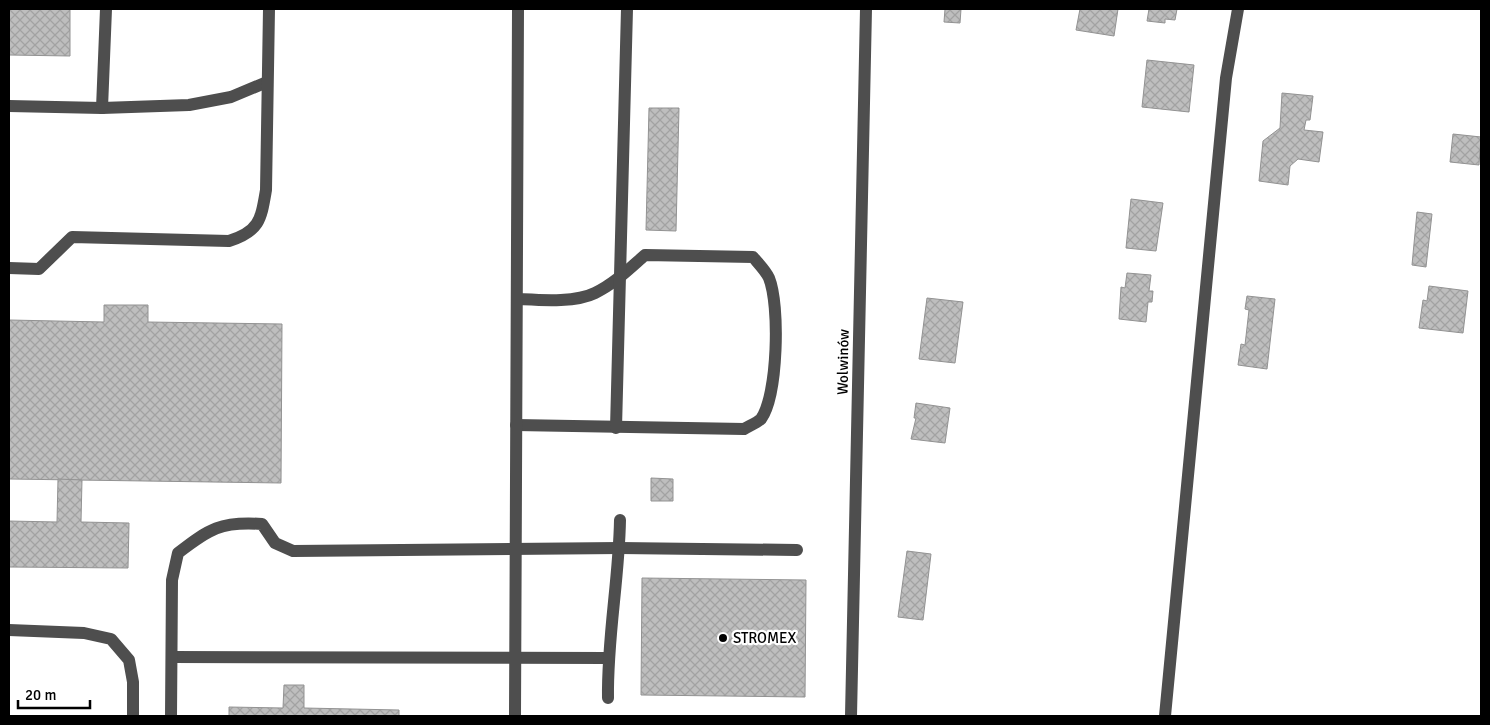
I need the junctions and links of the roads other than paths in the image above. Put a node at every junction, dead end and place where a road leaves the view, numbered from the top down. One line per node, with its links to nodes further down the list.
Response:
1 (106, 9): 9 (street)
2 (268, 9): 7 (street)
3 (518, 9): 12 (street)
4 (627, 9): 11 (street)
5 (866, 9): 27 (street, Wolwinów)
6 (1238, 9): 28 (street)
7 (267, 82): 9 (street); 10 (street)
8 (9, 106): 9 (street)
9 (102, 108)
10 (9, 268)
11 (620, 278): 12 (street); 14 (street); 14 (street)
12 (517, 299): 13 (street)
13 (516, 424): 14 (street); 16 (street)
14 (616, 428)
15 (620, 520): 17 (street)
16 (516, 548): 17 (street); 20 (street); 22 (street)
17 (620, 548): 18 (street); 21 (street)
18 (797, 550)
19 (9, 630): 24 (street)
20 (172, 657): 22 (street); 25 (street)
21 (607, 658): 22 (street); 23 (street)
22 (516, 659): 26 (street)
23 (608, 698)
24 (133, 716)
25 (170, 716)
26 (516, 716)
27 (851, 716)
28 (1165, 716)

